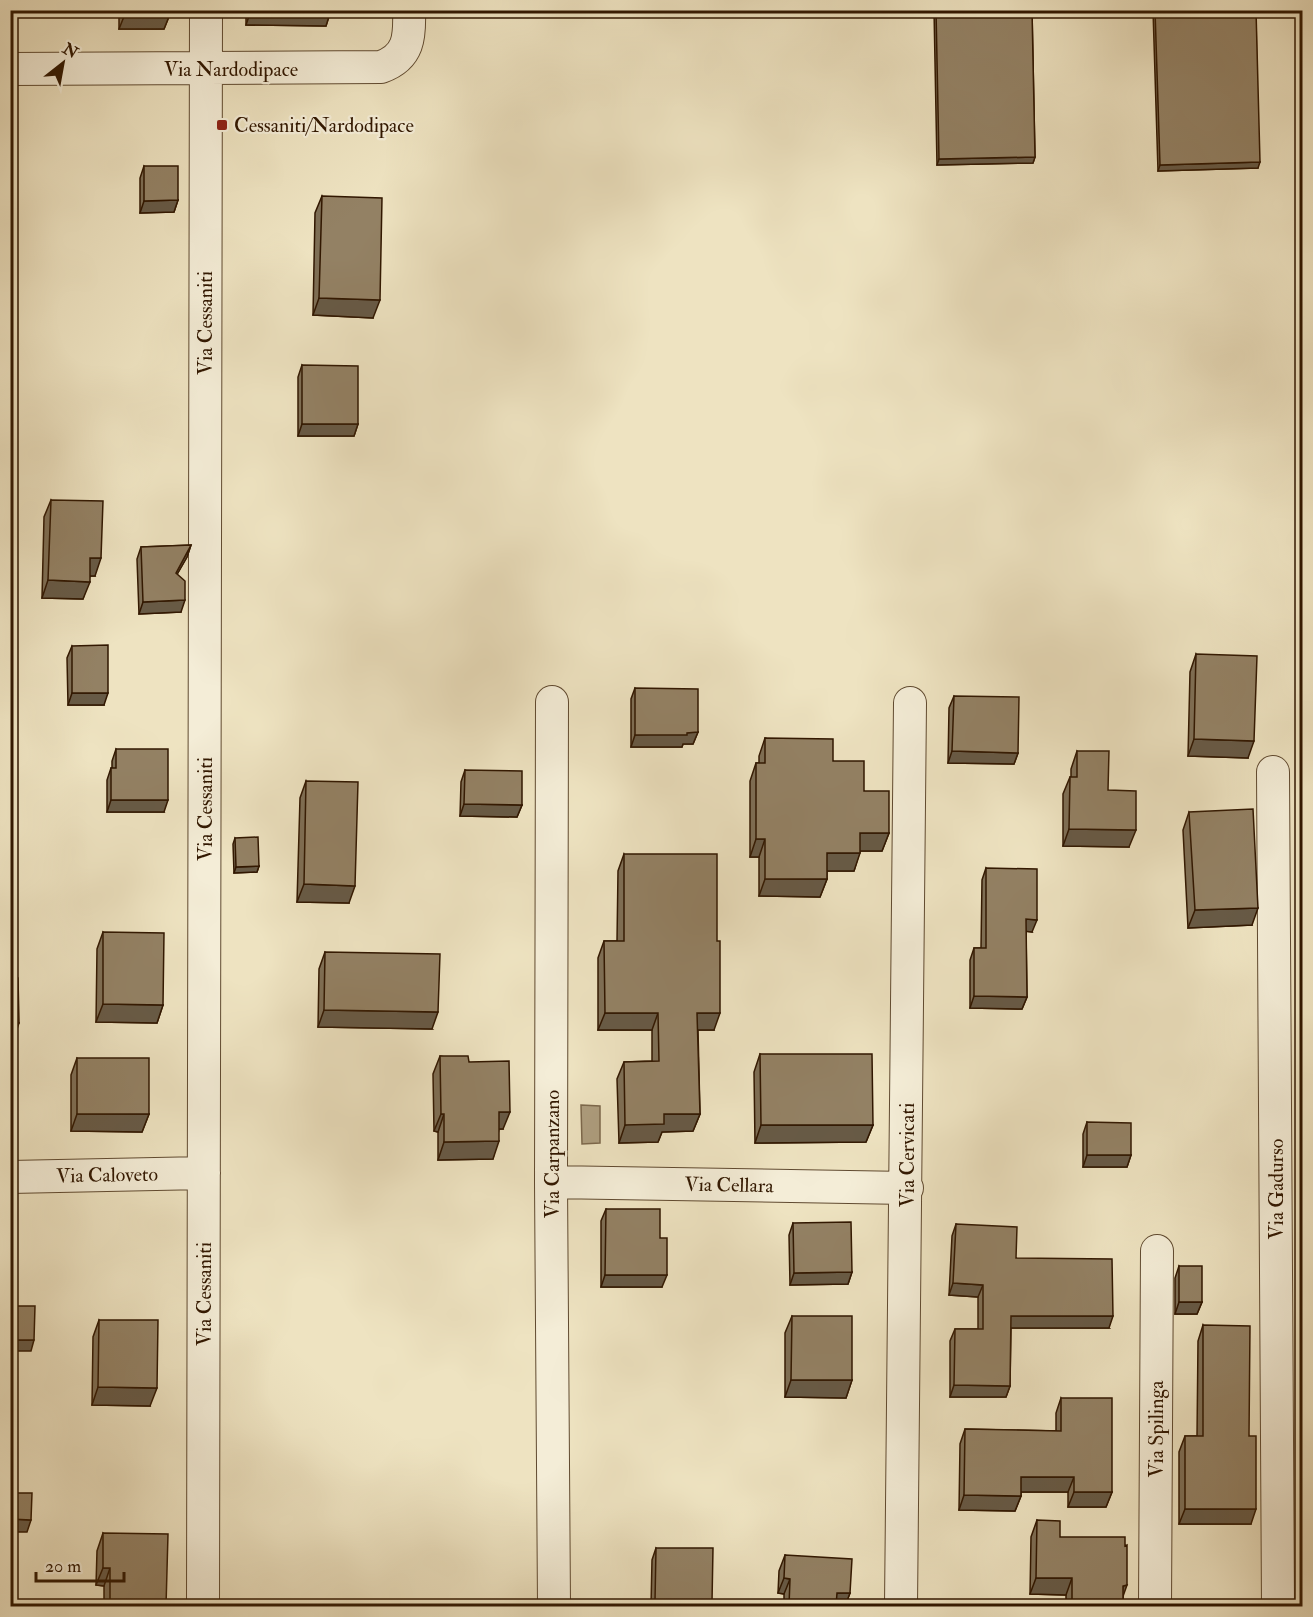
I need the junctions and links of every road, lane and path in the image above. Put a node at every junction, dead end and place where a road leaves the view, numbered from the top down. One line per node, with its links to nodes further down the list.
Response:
1 (206, 10): 4 (street, Via Cessaniti)
2 (409, 10): 4 (street, Via Nardodipace)
3 (10, 69): 4 (street, Via Nardodipace)
4 (206, 69): 8 (street, Via Cessaniti)
5 (552, 702): 10 (street, Via Carpanzano)
6 (910, 703): 11 (street, Via Cervicati)
7 (1273, 772): 17 (street, Via Gadurso)
8 (204, 1173): 9 (street, Via Caloveto); 13 (street, Via Cessaniti)
9 (10, 1177)
10 (551, 1182): 11 (street, Via Cellara); 14 (street, Via Carpanzano)
11 (907, 1188): 15 (street, Via Cervicati)
12 (1157, 1251): 16 (street, Via Spilinga)
13 (203, 1606)
14 (554, 1606)
15 (901, 1606)
16 (1155, 1606)
17 (1278, 1606)

